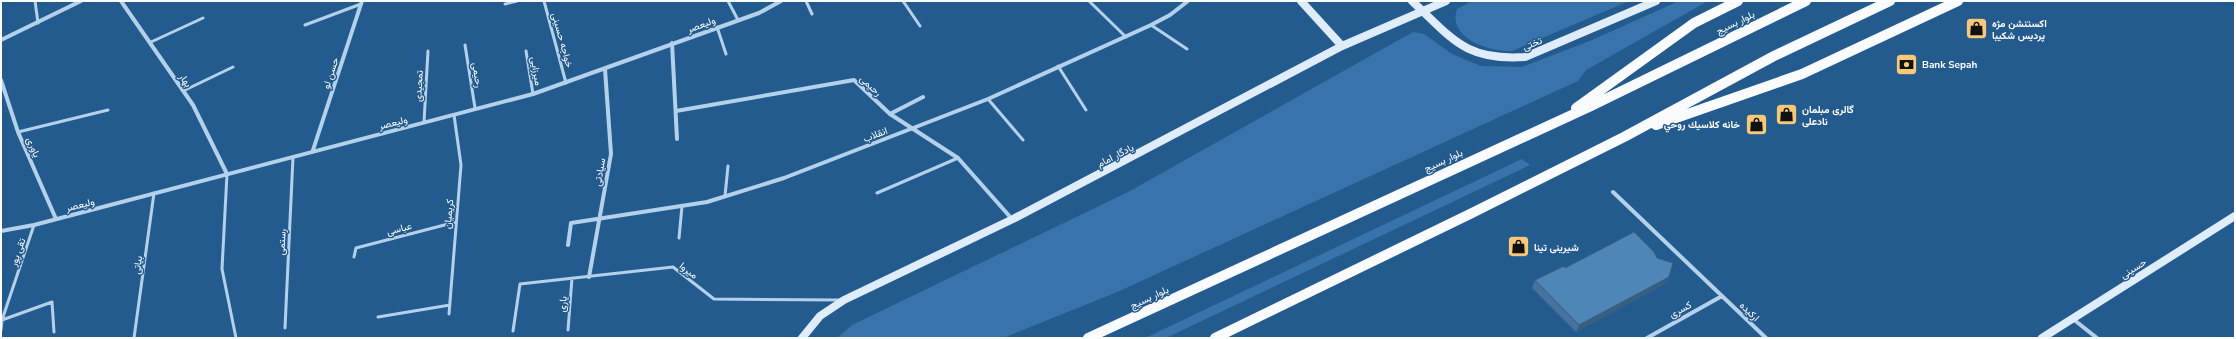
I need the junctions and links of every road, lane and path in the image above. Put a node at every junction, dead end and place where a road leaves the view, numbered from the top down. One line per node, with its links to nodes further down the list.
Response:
1 (36, 1): 26 (lane)
2 (81, 1): 26 (street)
3 (121, 1): 33 (street, بهار)
4 (517, 1): 21 (lane)
5 (544, 1): 45 (lane, خواجه حسینی)
6 (728, 1): 25 (lane)
7 (781, 1): 25 (street, ولیعصر)
8 (806, 1): 23 (lane)
9 (903, 1): 29 (lane)
10 (1089, 1): 31 (lane)
11 (1188, 1): 28 (street, انقلاب)
12 (1301, 1): 36 (street)
13 (1412, 1): 22 (street, تختی)
14 (1446, 1): 22 (street, یادگار امام)
15 (1656, 1): 22 (street, تختی)
16 (1738, 1): 56 (main road)
17 (1806, 1): 56 (main road, بلوار بسیج)
18 (1890, 1): 60 (main road)
19 (1958, 1): 60 (main road)
20 (362, 3): 27 (lane); 63 (street, حسن لو)
21 (505, 4)
22 (1422, 10): 36 (street, یادگار امام)
23 (812, 14)
24 (203, 18): 33 (lane)
25 (738, 20): 30 (street, ولیعصر)
26 (38, 23): 32 (street)
27 (305, 25)
28 (1151, 25): 31 (street, انقلاب); 37 (lane)
29 (920, 26)
30 (717, 27): 34 (street, ولیعصر); 40 (lane)
31 (1126, 37): 41 (street, انقلاب)
32 (1, 40)
33 (151, 42): 46 (street, بهار)
34 (672, 43): 43 (street, ولیعصر); 53 (street)
35 (465, 45): 50 (lane, رحیمی)
36 (1342, 46): 75 (street, یادگار امام)
37 (1187, 49)
38 (428, 51): 57 (lane, تمجیدی)
39 (526, 51): 47 (lane, میرزایی)
40 (726, 54)
41 (1058, 66): 49 (street, انقلاب); 52 (lane)
42 (233, 67): 46 (lane)
43 (605, 69): 45 (street, ولیعصر); 76 (street, سیادتی)
44 (1, 80): 59 (street, یاوری)
45 (566, 83): 47 (street, ولیعصر)
46 (184, 90): 67 (street, بهار)
47 (533, 94): 50 (street, ولیعصر)
48 (923, 98): 54 (street)
49 (988, 99): 58 (street, انقلاب); 62 (lane)
50 (475, 108): 55 (street, ولیعصر)
51 (108, 110): 59 (lane)
52 (1086, 110)
53 (676, 111): 54 (street, رحیمی); 61 (street)
54 (890, 114): 58 (street, رحیمی)
55 (454, 115): 57 (street, ولیعصر); 77 (lane, کریمیان)
56 (1564, 117): 100 (main road, بلوار بسیج)
57 (424, 122): 63 (street, ولیعصر)
58 (914, 129): 65 (street, رحیمی); 71 (street, انقلاب)
59 (18, 132): 74 (street, یاوری)
60 (1624, 137): 101 (main road)
61 (678, 139)
62 (1023, 140)
63 (313, 150): 64 (street, ولیعصر)
64 (293, 157): 67 (street, ولیعصر); 92 (lane, رستمی)
65 (958, 158): 70 (lane); 75 (street, رحیمی)
66 (728, 166): 71 (lane)
67 (227, 174): 69 (street, ولیعصر); 98 (lane)
68 (1613, 192): 85 (street, ارکیده)
69 (154, 193): 74 (street, ولیعصر); 97 (lane, بیاتی)
70 (877, 193)
71 (725, 196): 72 (street, انقلاب)
72 (682, 206): 76 (street, انقلاب); 80 (lane)
73 (2235, 216): 90 (street, حسینی)
74 (56, 219): 78 (street, ولیعصر)
75 (1013, 219): 86 (street, یادگار امام)
76 (599, 220): 81 (street, انقلاب); 83 (street, سیادتی)
77 (456, 222): 82 (lane, عباسی); 87 (lane, کریمیان)
78 (34, 225): 79 (street, ولیعصر); 91 (lane, تقی پور)
79 (1, 231)
80 (679, 238)
81 (568, 245)
82 (354, 257)
83 (589, 277): 84 (lane, میروا); 86 (lane, میروا)
84 (572, 278): 94 (lane, یاری); 95 (lane, میروا)
85 (1722, 296): 102 (street, کسری); 103 (street, ارکیده)
86 (844, 300): 99 (street, یادگار امام)
87 (450, 305): 88 (lane, کریمیان); 89 (lane)
88 (449, 314)
89 (378, 317)
90 (2073, 319): 104 (street, حسینی); 105 (street)
91 (2, 320): 93 (lane, تقی پور); 96 (lane)
92 (285, 328)
93 (1, 330)
94 (568, 330)
95 (513, 331)
96 (54, 332)
97 (134, 338)
98 (236, 338)
99 (802, 338)
100 (1088, 338)
101 (1215, 338)
102 (1647, 338)
103 (1766, 338)
104 (2042, 338)
105 (2097, 338)

